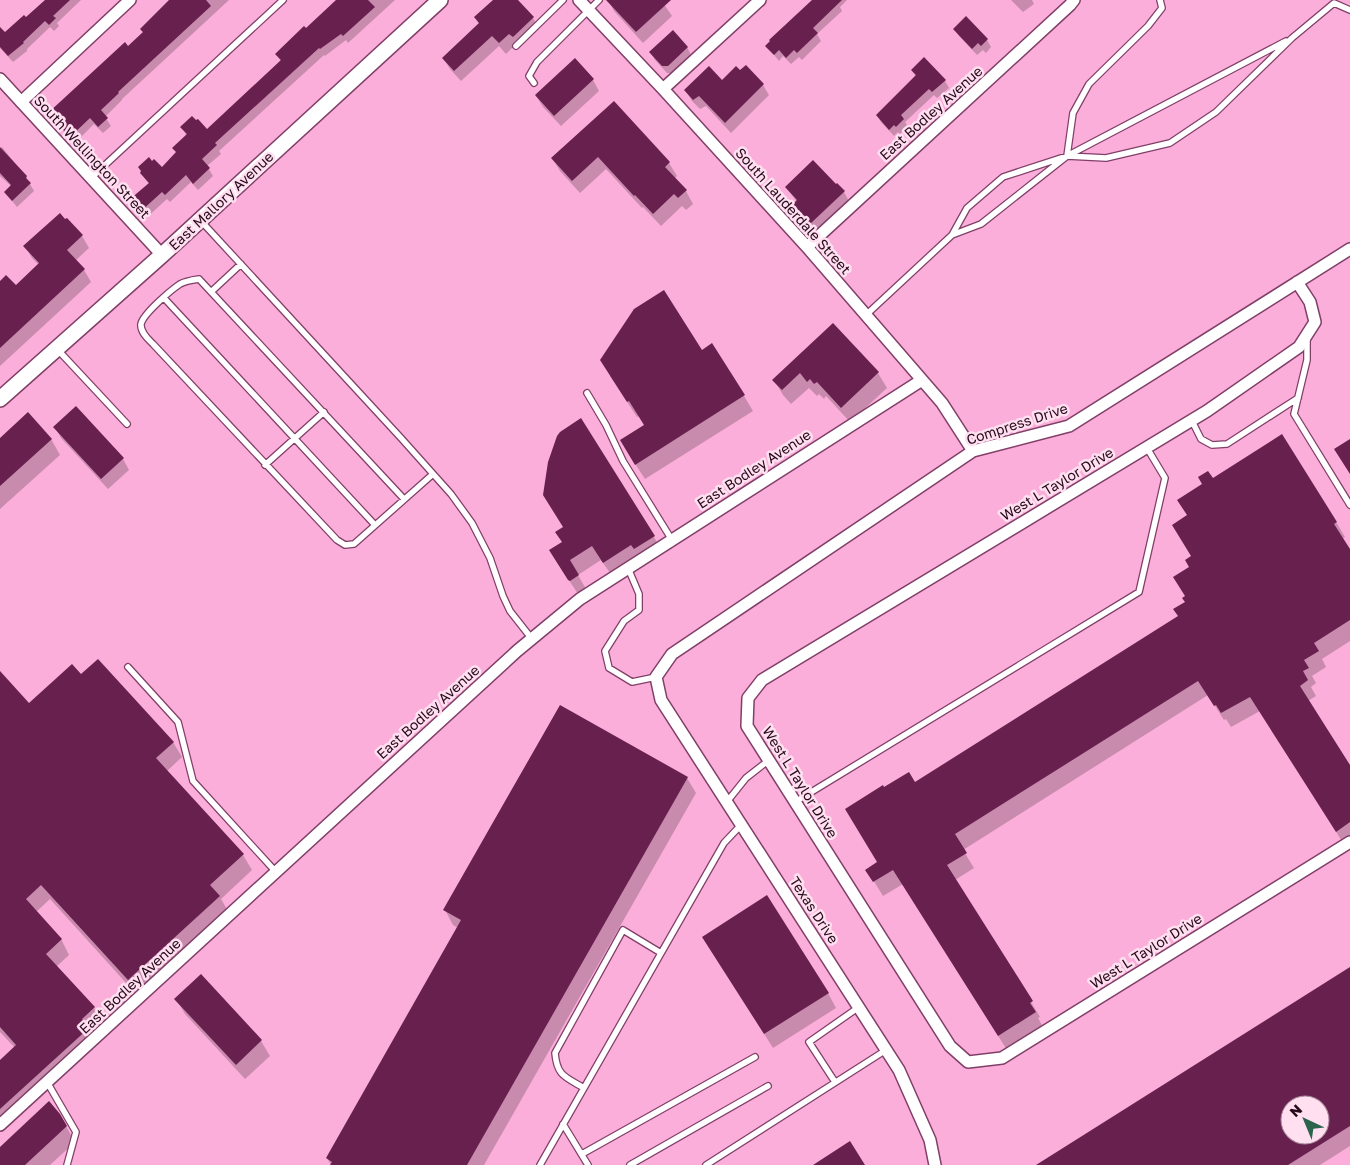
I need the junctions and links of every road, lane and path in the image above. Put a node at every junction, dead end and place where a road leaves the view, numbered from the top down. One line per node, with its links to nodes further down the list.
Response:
1 (130, 0): 18 (street)
2 (283, 0): 20 (lane)
3 (440, 0): 21 (main road, East Mallory Avenue)
4 (563, 0): 14 (lane)
5 (579, 0): 11 (street, South Lauderdale Street)
6 (600, 0): 11 (lane)
7 (760, 0): 17 (street)
8 (1074, 0): 23 (street, East Bodley Avenue)
9 (1160, 0): 19 (lane)
10 (1336, 2): 12 (lane); 13 (lane)
11 (589, 9): 16 (lane); 17 (street, South Lauderdale Street)
12 (1350, 10)
13 (1292, 38): 19 (lane); 19 (lane)
14 (516, 46)
15 (0, 79): 18 (street, South Wellington Street)
16 (534, 83)
17 (663, 89): 23 (street, South Lauderdale Street)
18 (21, 102): 20 (street, South Wellington Street)
19 (1067, 156): 22 (lane); 22 (lane)
20 (91, 178): 25 (street, South Wellington Street)
21 (200, 220): 25 (main road, East Mallory Avenue); 26 (lane)
22 (952, 235): 30 (lane)
23 (806, 247): 30 (street, South Lauderdale Street)
24 (1350, 249): 27 (street, Compress Drive)
25 (162, 255): 32 (main road, East Mallory Avenue)
26 (241, 264): 28 (lane); 44 (lane)
27 (1297, 282): 31 (street, West L Taylor Drive); 42 (street, Compress Drive)
28 (212, 292): 29 (lane); 37 (lane)
29 (164, 298): 40 (lane); 43 (lane)
30 (866, 316): 33 (street, South Lauderdale Street)
31 (1307, 333): 35 (lane); 38 (street, West L Taylor Drive)
32 (57, 349): 36 (main road, East Mallory Avenue); 39 (lane)
33 (922, 380): 42 (street, South Lauderdale Street); 48 (street, East Bodley Avenue)
34 (587, 393): 48 (lane)
35 (1298, 398): 38 (lane); 46 (lane)
36 (0, 399)
37 (324, 412): 40 (lane); 45 (lane)
38 (1192, 421): 41 (street, West L Taylor Drive)
39 (127, 424)
40 (295, 439): 43 (lane); 47 (lane)
41 (1147, 448): 53 (street, West L Taylor Drive); 55 (lane)
42 (973, 451): 52 (street, Compress Drive)
43 (266, 465): 47 (lane)
44 (432, 474): 45 (lane); 50 (lane)
45 (404, 499): 47 (lane)
46 (1350, 505)
47 (375, 525)
48 (672, 540): 49 (street, East Bodley Avenue)
49 (628, 568): 50 (street, East Bodley Avenue); 52 (lane)
50 (532, 639): 58 (street, East Bodley Avenue)
51 (128, 667): 58 (lane)
52 (656, 677): 54 (street, Texas Drive)
53 (769, 760): 54 (lane); 55 (street, West L Taylor Drive)
54 (726, 802): 56 (street, Texas Drive)
55 (795, 802): 57 (street, West L Taylor Drive)
56 (741, 825): 59 (lane); 60 (street, Texas Drive)
57 (1350, 842)
58 (276, 872): 63 (street, East Bodley Avenue)
59 (661, 953): 66 (lane); 66 (lane)
60 (858, 1007): 61 (street, Texas Drive); 64 (lane)
61 (886, 1050): 64 (lane); 75 (street, Texas Drive)
62 (755, 1057): 69 (lane)
63 (47, 1082): 68 (street, East Bodley Avenue); 70 (lane)
64 (835, 1082): 74 (lane)
65 (768, 1086): 73 (lane)
66 (584, 1088): 67 (lane)
67 (563, 1124): 69 (lane); 71 (lane)
68 (0, 1125)
69 (582, 1154): 72 (lane)
70 (67, 1165)
71 (540, 1165)
72 (588, 1165)
73 (630, 1165)
74 (706, 1165)
75 (935, 1165)

